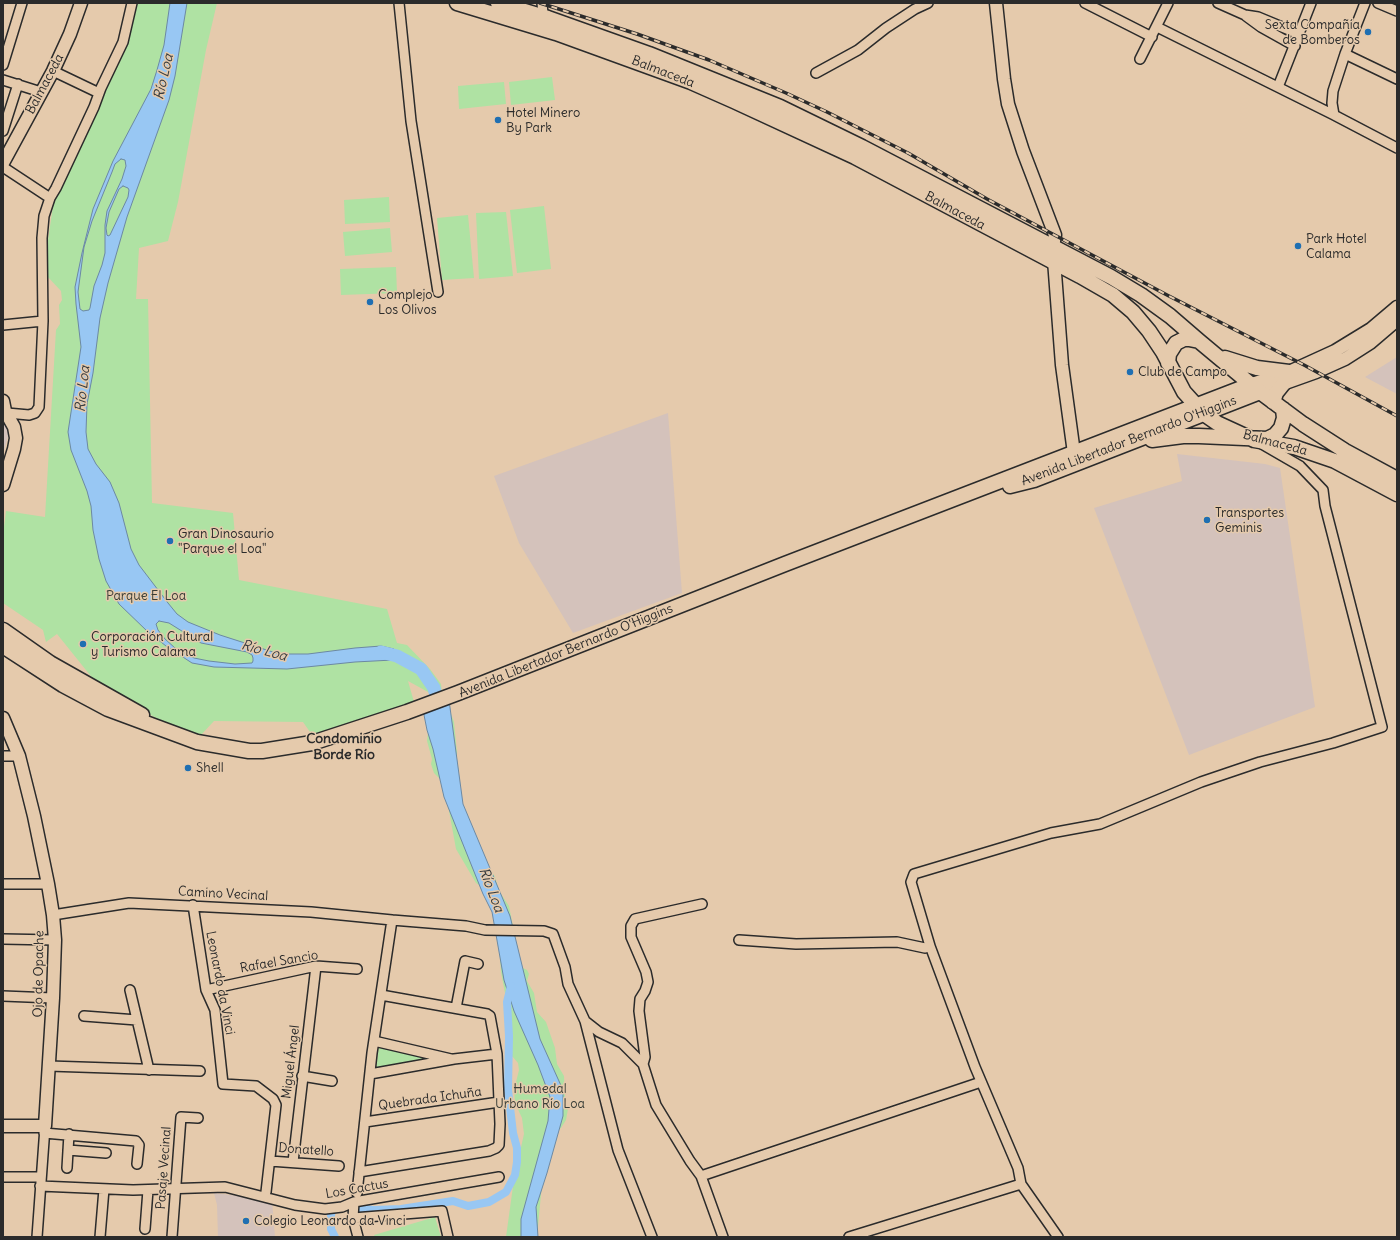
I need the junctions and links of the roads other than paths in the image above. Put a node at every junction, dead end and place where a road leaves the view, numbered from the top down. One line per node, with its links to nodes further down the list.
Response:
1 (22, 3): 27 (street)
2 (81, 3): 28 (street, Balmaceda)
3 (132, 3): 35 (street)
4 (399, 3): 44 (street)
5 (457, 3): 18 (main road, Balmaceda)
6 (498, 3): 18 (main road, Balmaceda)
7 (527, 3): 18 (street)
8 (542, 3): 20 (street)
9 (928, 3): 29 (street)
10 (996, 3): 42 (street)
11 (1085, 3): 23 (street)
12 (1168, 3): 21 (street)
13 (1218, 3): 19 (street)
14 (1311, 3): 22 (street)
15 (1365, 3): 25 (street)
16 (1378, 3): 17 (street)
17 (1397, 11)
18 (512, 13): 20 (main road, Balmaceda); 43 (main road, Balmaceda)
19 (1245, 15): 22 (street); 24 (street)
20 (548, 18): 42 (main road, Balmaceda)
21 (1157, 27): 23 (street); 33 (street)
22 (1300, 34): 24 (street)
23 (1152, 37): 26 (street)
24 (1295, 46): 33 (street)
25 (1345, 54): 30 (street); 36 (street)
26 (1140, 59)
27 (3, 65)
28 (52, 71): 34 (street, Balmaceda); 35 (street)
29 (816, 74)
30 (1397, 79)
31 (3, 80): 32 (street)
32 (18, 84): 34 (street); 37 (street)
33 (1278, 87): 36 (street)
34 (41, 92): 39 (street, Balmaceda)
35 (99, 92): 41 (street)
36 (1334, 115): 38 (street)
37 (3, 131)
38 (1396, 146)
39 (3, 163)
40 (3, 166): 41 (street)
41 (50, 198): 47 (street)
42 (1053, 247): 43 (street); 49 (main road, Balmaceda)
43 (1054, 263): 51 (main road, Balmaceda); 62 (street)
44 (438, 292)
45 (1397, 307): 52 (street)
46 (1397, 320): 52 (street)
47 (44, 321): 48 (street); 59 (street)
48 (3, 325)
49 (1199, 341): 50 (main road, Balmaceda); 51 (main road)
50 (1216, 355): 52 (main road); 53 (main road, Balmaceda)
51 (1168, 363): 54 (main road, Balmaceda)
52 (1286, 377): 53 (street); 56 (main road)
53 (1256, 388): 56 (main road, Balmaceda); 57 (main road, Avenida Libertador Bernardo O'Higgins)
54 (1184, 392): 57 (main road, Balmaceda); 58 (main road)
55 (3, 401): 59 (street)
56 (1278, 405): 60 (main road); 63 (main road, Balmaceda)
57 (1200, 410): 58 (main road, Avenida Libertador Bernardo O'Higgins); 60 (main road, Balmaceda); 61 (main road, Avenida Libertador Bernardo O'Higgins)
58 (1180, 412): 62 (main road, Avenida Libertador Bernardo O'Higgins)
59 (7, 413): 64 (street)
60 (1254, 440): 61 (main road); 65 (main road, Balmaceda); 82 (street)
61 (1118, 447): 66 (main road, Avenida Libertador Bernardo O'Higgins)
62 (1074, 453): 66 (main road, Avenida Libertador Bernardo O'Higgins)
63 (1397, 479)
64 (3, 485)
65 (1397, 494)
66 (951, 500): 70 (main road, Avenida Libertador Bernardo O'Higgins)
67 (3, 630): 70 (main road, Avenida Libertador Bernardo O'Higgins)
68 (3, 646): 70 (main road, Avenida Libertador Bernardo O'Higgins)
69 (3, 718): 72 (street, Ojo de Opache)
70 (172, 732)
71 (3, 756): 72 (street)
72 (19, 756): 74 (street, Ojo de Opache)
73 (3, 884): 74 (street)
74 (48, 884): 77 (street, Ojo de Opache)
75 (702, 904): 98 (street)
76 (193, 906): 77 (street, Camino Vecinal); 78 (street, Camino Vecinal); 87 (street, Leonardo da Vinci)
77 (53, 915): 80 (street, Ojo de Opache)
78 (392, 920): 88 (street); 94 (street, Camino Vecinal)
79 (3, 939): 80 (street)
80 (55, 940): 90 (street, Ojo de Opache)
81 (739, 940): 82 (street)
82 (930, 946): 105 (street)
83 (478, 964): 91 (street)
84 (316, 966): 85 (street, Rafael Sancio); 87 (street, Rafael Sancio); 103 (street, Miguel Ángel)
85 (357, 969)
86 (130, 990): 93 (street)
87 (206, 990): 114 (street, Leonardo da Vinci)
88 (381, 995): 91 (street); 95 (street)
89 (3, 996): 90 (street)
90 (53, 998): 99 (street, Ojo de Opache)
91 (456, 1008): 96 (street)
92 (84, 1016): 93 (street)
93 (137, 1020): 100 (street)
94 (585, 1021): 98 (street); 137 (street)
95 (374, 1041): 97 (street); 102 (street)
96 (497, 1054): 97 (street); 106 (street)
97 (454, 1059): 102 (street)
98 (643, 1064): 120 (street)
99 (49, 1066): 100 (street); 110 (street, Ojo de Opache)
100 (149, 1070): 101 (street)
101 (200, 1071)
102 (370, 1074): 108 (street)
103 (302, 1076): 104 (street); 115 (street, Miguel Ángel)
104 (332, 1081)
105 (980, 1082): 120 (street); 124 (street)
106 (499, 1102): 108 (street, Quebrada Ichuña); 119 (street)
107 (198, 1118): 125 (street, Pasaje Vecinal)
108 (365, 1122): 119 (street)
109 (3, 1126): 110 (street)
110 (44, 1129): 111 (street); 123 (street, Ojo de Opache)
111 (69, 1134): 112 (street); 116 (street)
112 (68, 1150): 113 (street); 118 (street)
113 (106, 1153)
114 (270, 1161): 115 (street, Donatello); 128 (street, Leonardo da Vinci)
115 (293, 1162): 117 (street, Donatello)
116 (137, 1164)
117 (339, 1166)
118 (67, 1168)
119 (359, 1172): 129 (street)
120 (701, 1176): 138 (street)
121 (3, 1177): 123 (street, Los Cactus)
122 (499, 1177): 129 (street, Los Cactus)
123 (41, 1182): 126 (street, Los Cactus); 132 (street, Ojo de Opache)
124 (1021, 1184): 139 (street); 140 (street)
125 (176, 1188): 127 (street, Los Cactus); 129 (street, Los Cactus); 134 (street, Pasaje Vecinal)
126 (104, 1189): 127 (street, Los Cactus); 133 (street)
127 (148, 1190): 131 (street)
128 (266, 1192)
129 (356, 1197): 130 (street)
130 (353, 1218): 135 (street); 136 (street)
131 (145, 1229)
132 (37, 1237)
133 (100, 1237)
134 (172, 1237)
135 (358, 1237)
136 (448, 1237)
137 (652, 1237)
138 (723, 1237)
139 (849, 1237)
140 (1058, 1237)

